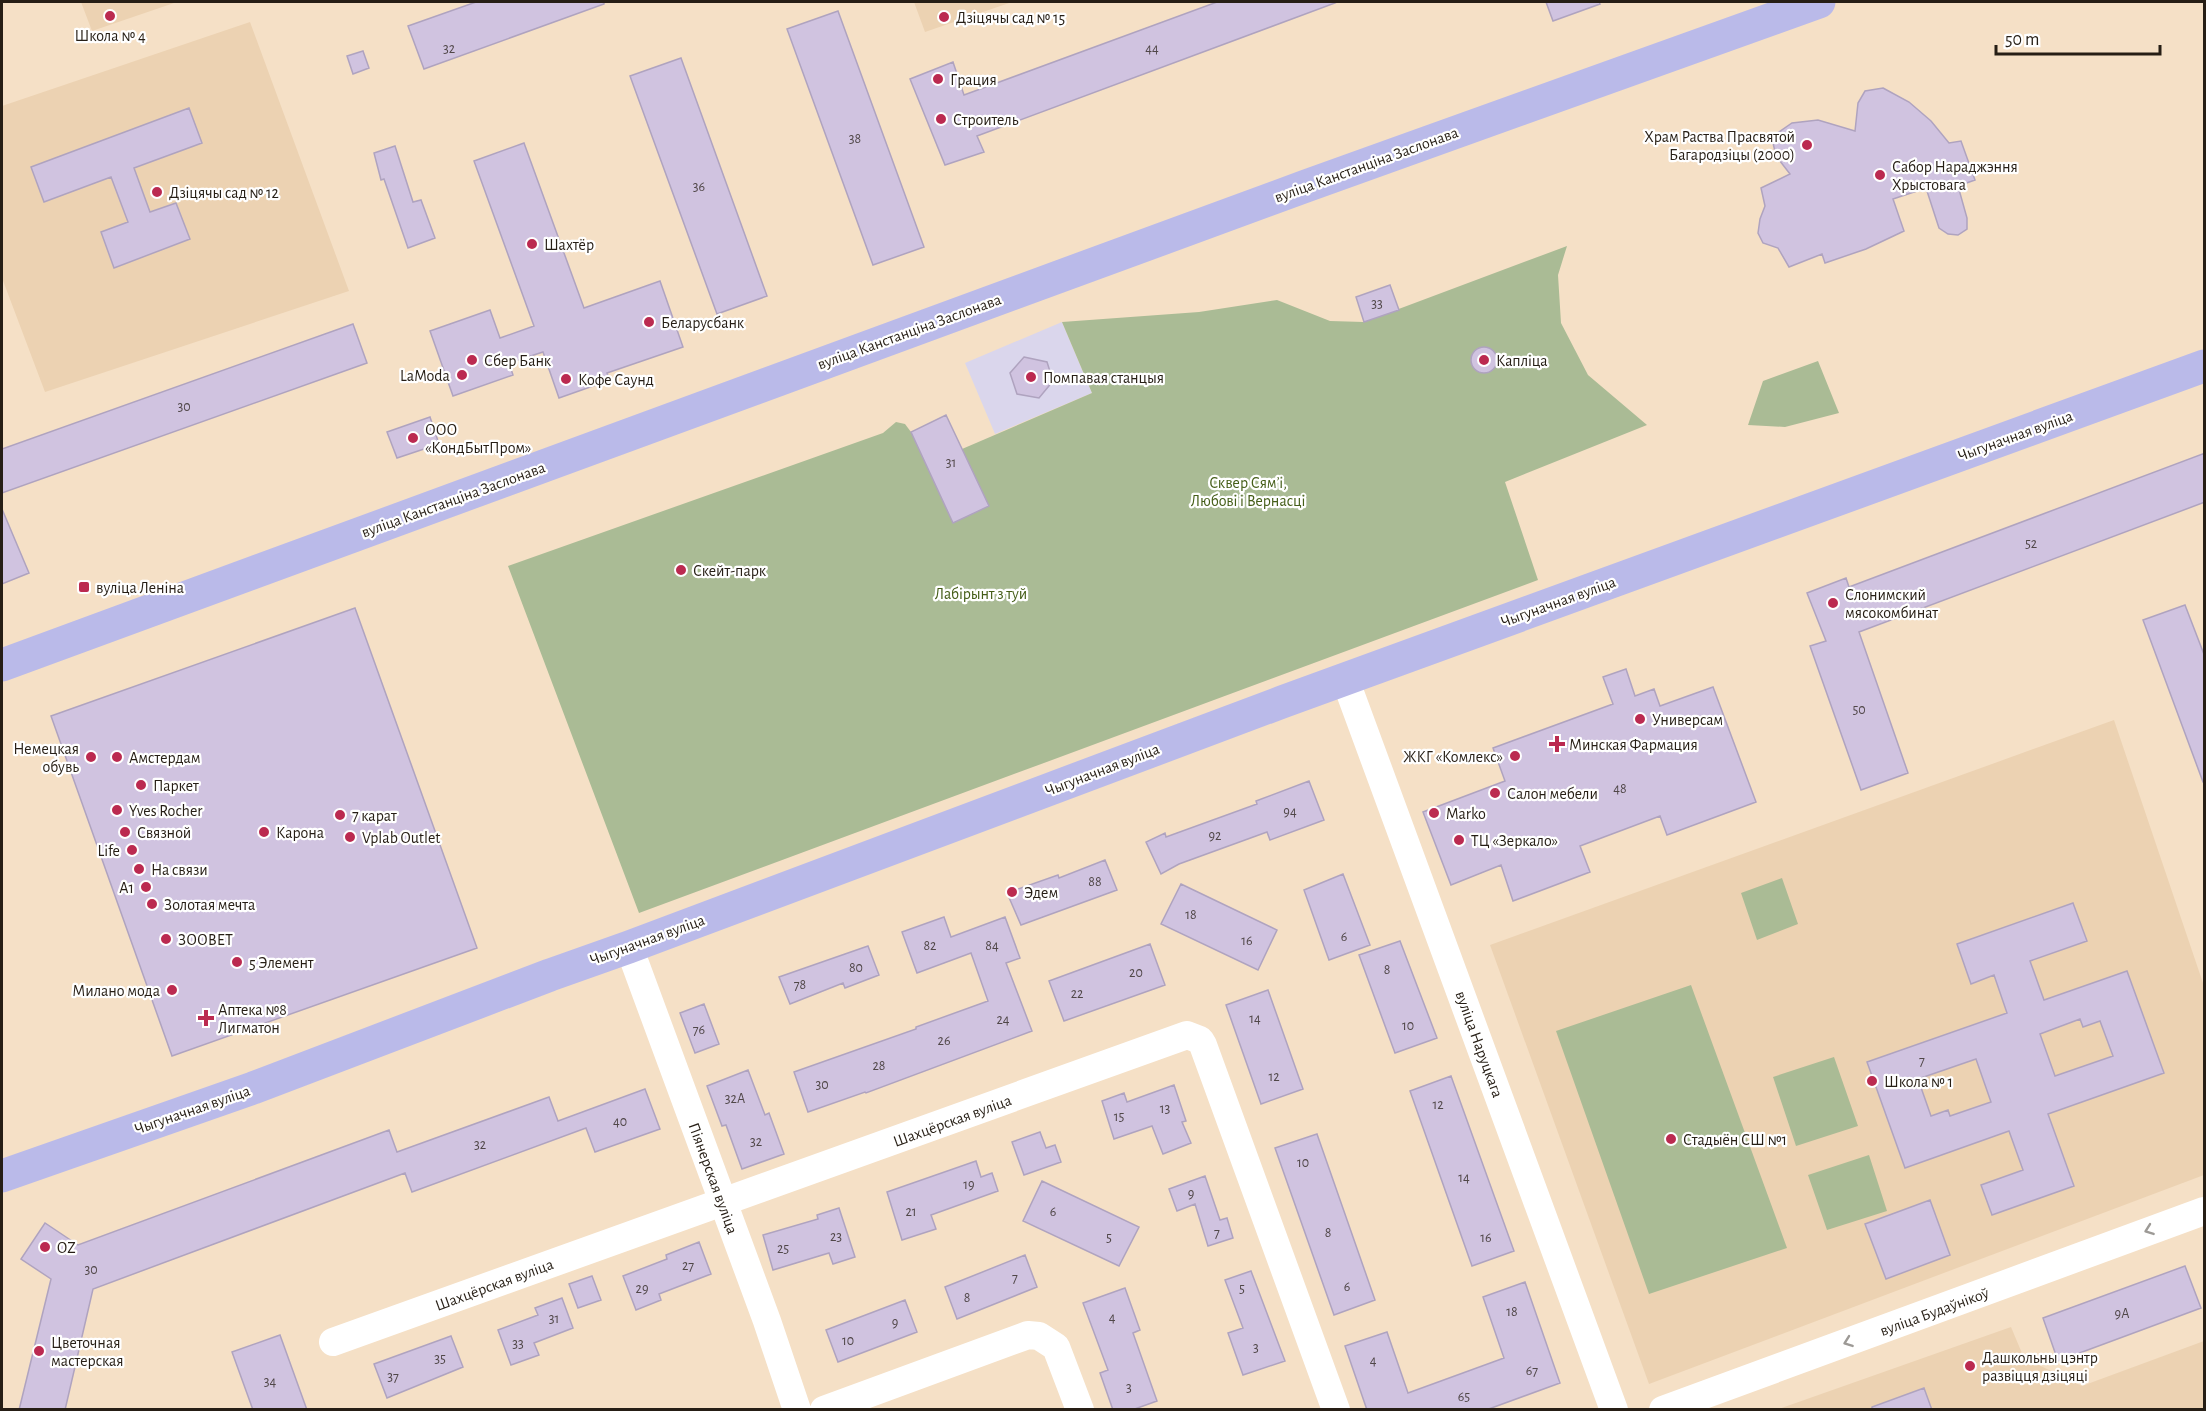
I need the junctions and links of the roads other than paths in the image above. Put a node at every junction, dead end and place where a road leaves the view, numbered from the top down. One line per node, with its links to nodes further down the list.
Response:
1 (1819, 2): 3 (main road, вуліца Канстанціна Заслонава)
2 (2205, 366): 4 (main road, Чыгуначная вуліца)
3 (2, 665)
4 (1345, 679): 5 (main road, Чыгуначная вуліца); 14 (street, вуліца Наруцкага)
5 (629, 947): 6 (main road, Чыгуначная вуліца); 7 (street, Піянерская вуліца)
6 (2, 1176)
7 (724, 1203): 9 (street, Шахцёрская вуліца); 10 (street, Піянерская вуліца); 13 (street, Шахцёрская вуліца)
8 (2205, 1211): 15 (street, вуліца Будаўнікоў, one-way to 15)
9 (333, 1342)
10 (797, 1410)
11 (824, 1410): 12 (street)
12 (1080, 1410)
13 (1336, 1410)
14 (1614, 1410)
15 (1663, 1410)

